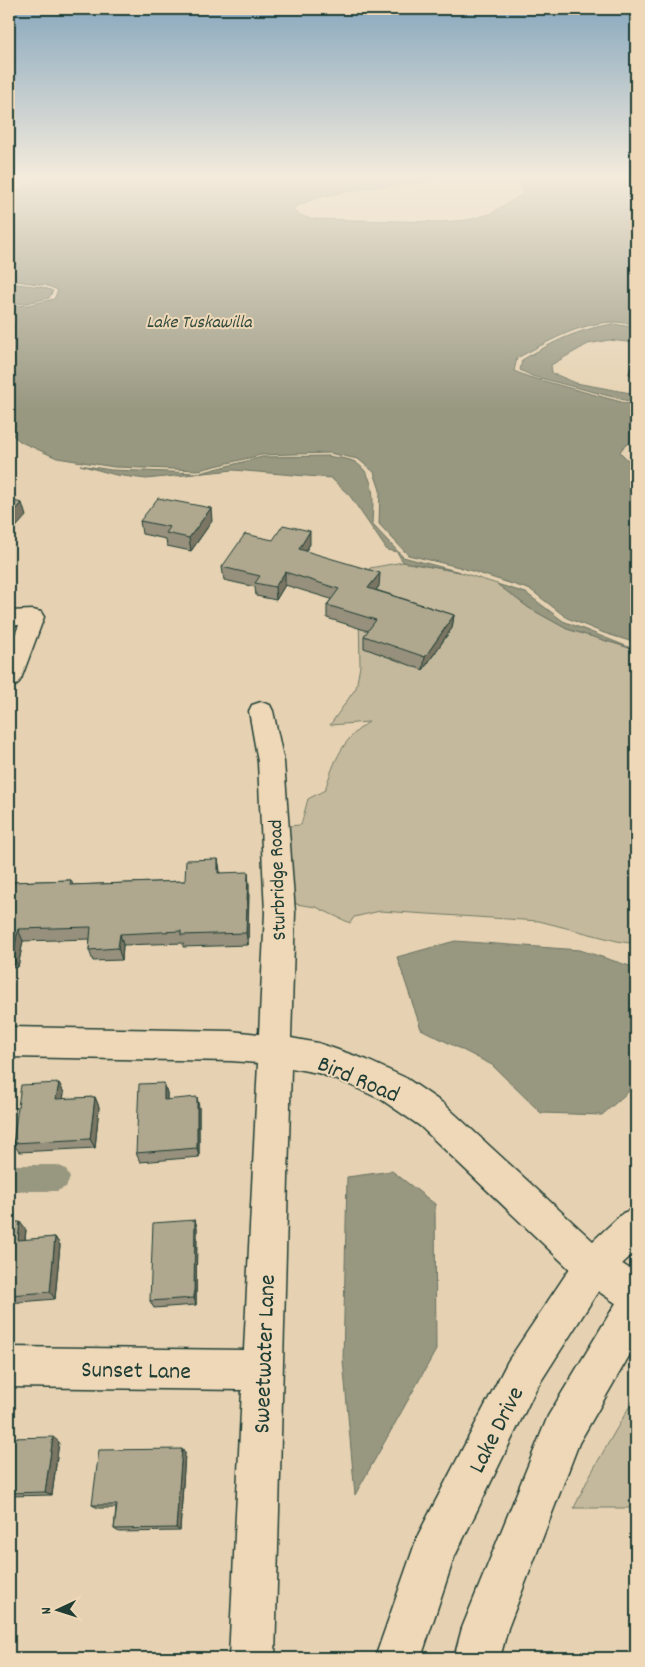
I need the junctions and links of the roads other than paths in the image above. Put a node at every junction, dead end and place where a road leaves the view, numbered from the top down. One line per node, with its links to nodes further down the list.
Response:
1 (9, 618): 2 (street)
2 (9, 678)
3 (261, 711): 5 (street, Sturbridge Road)
4 (9, 1042): 5 (street, Bird Road)
5 (275, 1050): 7 (street, Bird Road); 11 (street, Sweetwater Lane)
6 (636, 1226): 7 (street, Lake Drive)
7 (593, 1266): 8 (street, Bird Road); 13 (street, Lake Drive)
8 (636, 1295)
9 (636, 1307): 14 (street)
10 (9, 1368): 11 (street, Sunset Lane)
11 (263, 1370): 12 (street, Sweetwater Lane)
12 (252, 1658)
13 (398, 1658)
14 (477, 1658)

